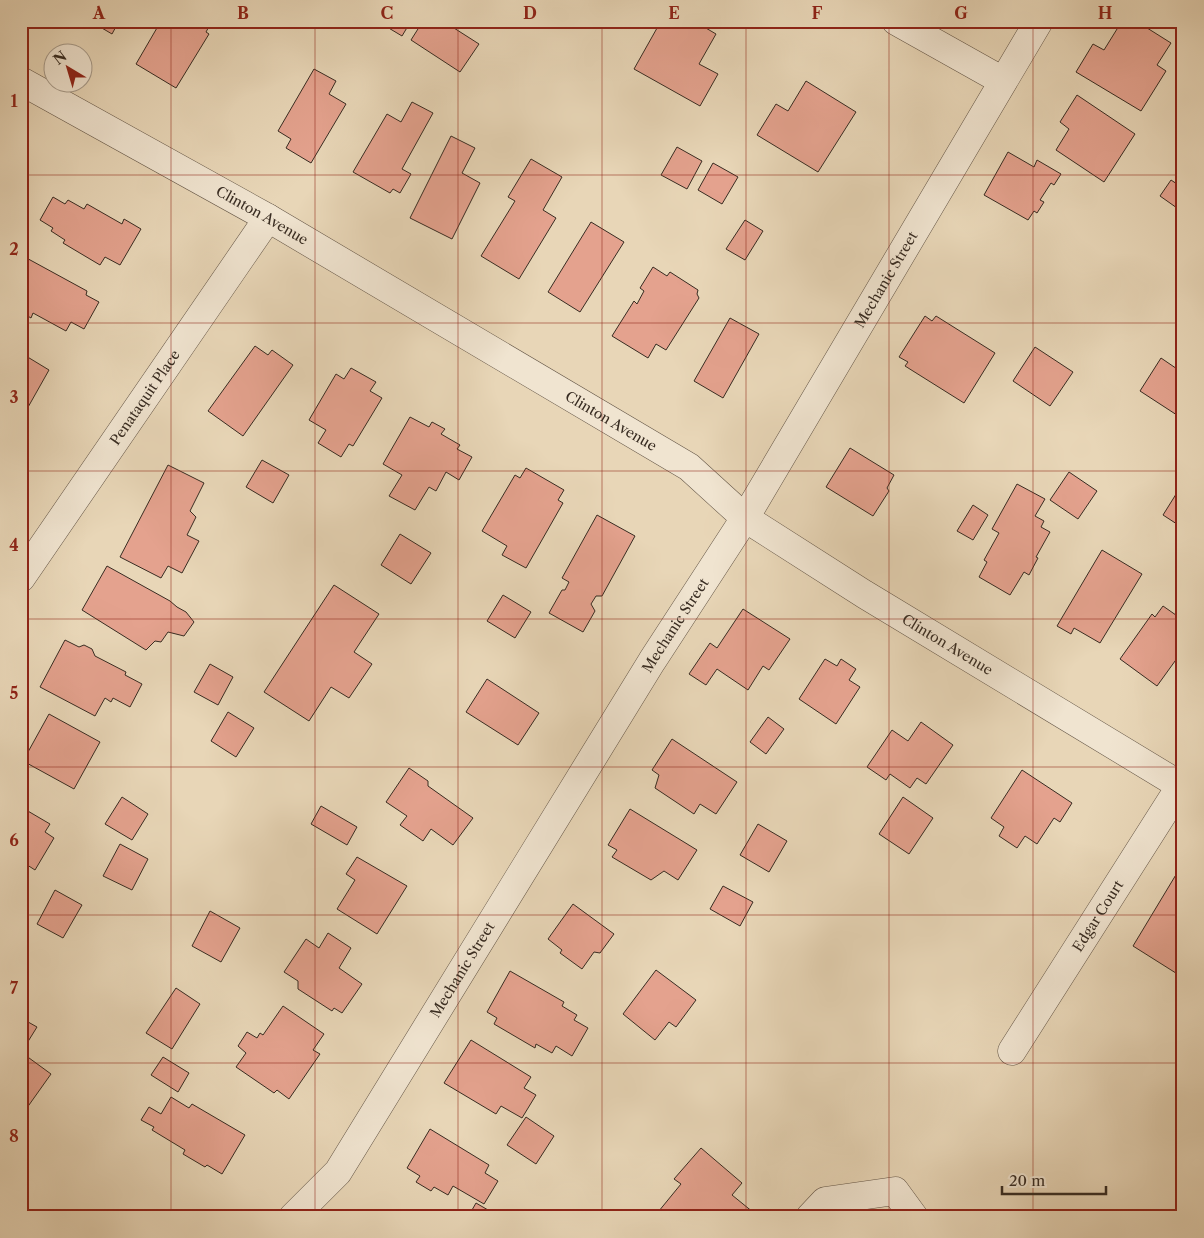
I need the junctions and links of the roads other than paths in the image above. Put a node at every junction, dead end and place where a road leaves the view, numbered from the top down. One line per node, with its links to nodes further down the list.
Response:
1 (896, 21): 4 (street)
2 (1038, 21): 4 (street, Mechanic Street)
3 (21, 81): 5 (street, Clinton Avenue)
4 (1003, 81): 6 (street, Mechanic Street)
5 (268, 218): 6 (street, Clinton Avenue); 7 (street, Penataquit Place)
6 (745, 518): 8 (street, Clinton Avenue); 10 (street, Mechanic Street)
7 (21, 578)
8 (1182, 785): 9 (street, Edgar Court)
9 (1012, 1051)
10 (293, 1217)
11 (810, 1217): 12 (street)
12 (914, 1217)

